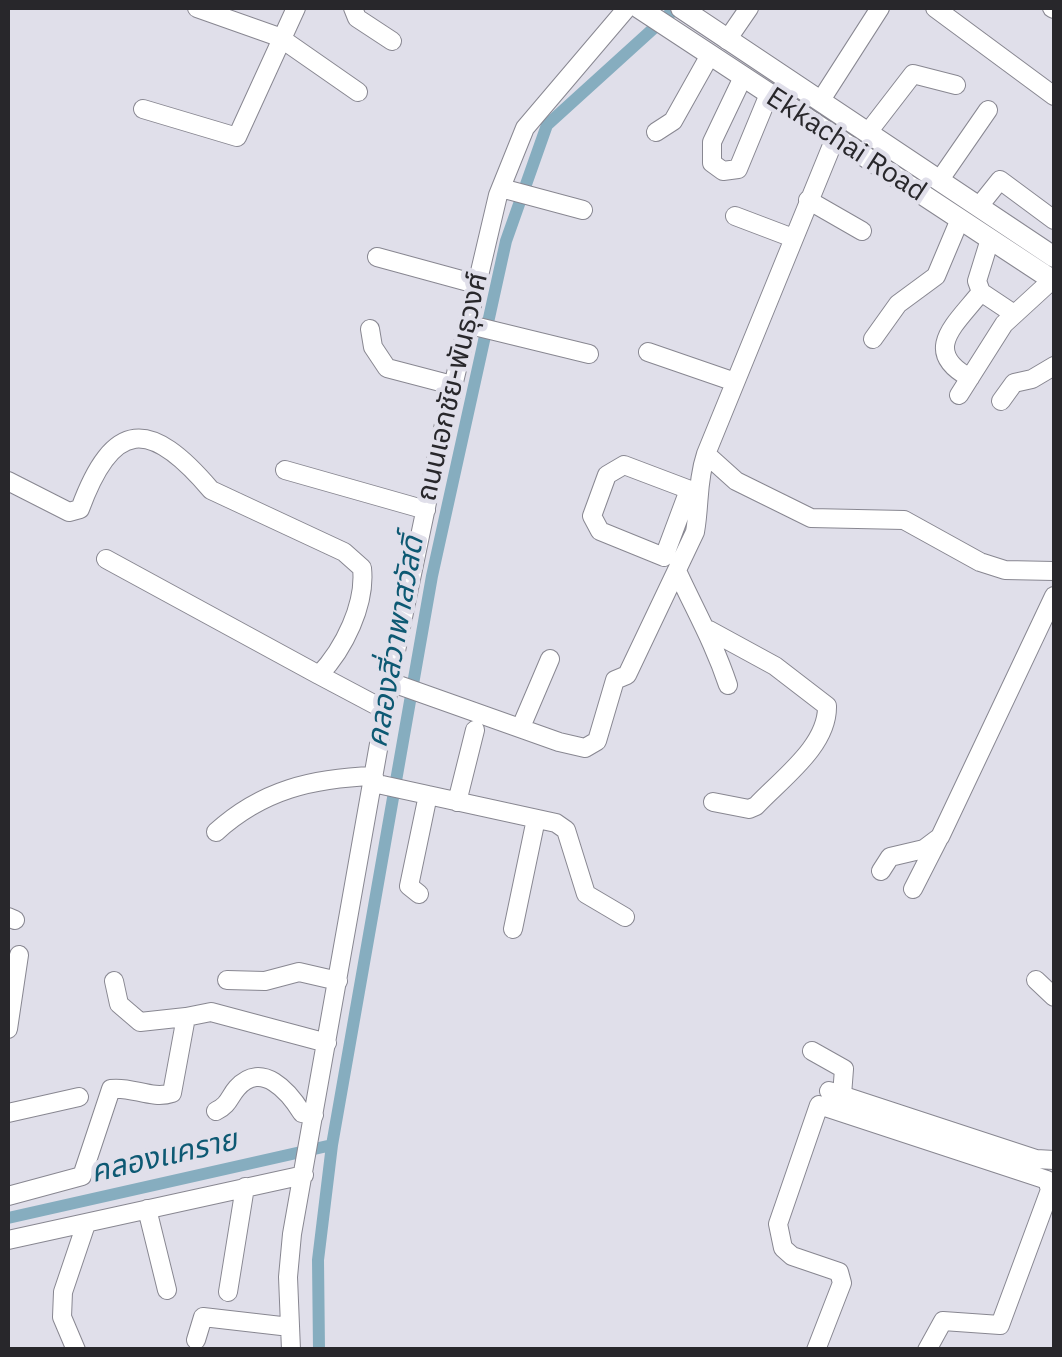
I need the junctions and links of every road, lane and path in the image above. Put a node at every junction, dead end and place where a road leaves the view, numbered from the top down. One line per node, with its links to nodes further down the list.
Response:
1 (197, 8): 9 (street)
2 (296, 8): 9 (street)
3 (353, 8): 11 (street)
4 (749, 8): 10 (street)
5 (880, 8): 18 (street)
6 (935, 8): 17 (street)
7 (637, 9): 12 (main road, Ekkachai Road); 25 (street, ถนนเอกชัย-พันธุวงศ์)
8 (686, 11): 10 (main road, Ekkachai Road)
9 (279, 37): 15 (street); 19 (street)
10 (727, 40): 18 (main road, Ekkachai Road)
11 (392, 41)
12 (710, 55): 13 (main road, Ekkachai Road); 22 (street)
13 (743, 77): 16 (main road, Ekkachai Road); 16 (street)
14 (956, 85): 21 (street)
15 (358, 92)
16 (769, 94): 23 (main road, Ekkachai Road)
17 (1054, 96)
18 (821, 100): 21 (main road, Ekkachai Road)
19 (143, 109)
20 (988, 110): 24 (street)
21 (869, 131): 24 (main road, Ekkachai Road)
22 (656, 132)
23 (834, 138): 26 (street); 30 (main road, Ekkachai Road)
24 (940, 178): 27 (main road, Ekkachai Road)
25 (506, 189): 28 (street); 38 (street, ถนนเอกชัย-พันธุวงศ์)
26 (808, 200): 32 (street); 33 (street)
27 (980, 204): 31 (street); 35 (main road, Ekkachai Road)
28 (583, 210)
29 (735, 216): 33 (street)
30 (960, 219): 34 (main road, Ekkachai Road); 43 (street)
31 (1054, 220)
32 (862, 231)
33 (793, 238): 48 (street)
34 (990, 239): 37 (main road, Ekkachai Road); 39 (street)
35 (1053, 252)
36 (377, 257): 38 (street)
37 (1054, 280): 40 (street)
38 (476, 284): 41 (street, ถนนเอกชัย-พันธุวงศ์)
39 (981, 292): 40 (street); 47 (street)
40 (1014, 314): 47 (street)
41 (472, 325): 45 (street); 49 (street, ถนนเอกชัย-พันธุวงศ์)
42 (370, 329): 49 (street)
43 (874, 339)
44 (648, 352): 48 (street)
45 (589, 354)
46 (1054, 366): 51 (street)
47 (970, 378): 50 (street)
48 (735, 382): 52 (street)
49 (452, 385): 57 (street, ถนนเอกชัย-พันธุวงศ์)
50 (959, 395)
51 (1001, 401)
52 (706, 454): 56 (street); 59 (street)
53 (285, 470): 57 (street)
54 (314, 470): 57 (street)
55 (8, 481): 64 (street)
56 (694, 491): 56 (street); 60 (street)
57 (426, 506): 65 (street, ถนนเอกชัย-พันธุวงศ์)
58 (106, 559): 64 (street)
59 (1054, 570)
60 (678, 572): 62 (street); 68 (street)
61 (1054, 596): 76 (street)
62 (710, 630): 66 (street); 73 (street)
63 (550, 659): 68 (street)
64 (318, 674): 67 (street)
65 (404, 685): 67 (street, ถนนเอกชัย-พันธุวงศ์); 68 (street)
66 (728, 685)
67 (386, 710): 70 (street, ถนนเอกชัย-พันธุวงศ์)
68 (520, 727)
69 (475, 730): 72 (street)
70 (377, 782): 71 (street); 75 (street); 86 (street, ถนนเอกชัย-พันธุวงศ์)
71 (419, 792): 72 (street); 79 (street)
72 (457, 802): 74 (street)
73 (713, 802)
74 (536, 819): 80 (street); 81 (street)
75 (216, 832)
76 (940, 837): 77 (street); 78 (street)
77 (880, 871)
78 (913, 889)
79 (419, 894)
80 (626, 917)
81 (513, 929)
82 (19, 954): 89 (street)
83 (226, 980): 86 (street)
84 (1036, 980): 87 (street)
85 (114, 981): 88 (street)
86 (338, 981): 90 (street, ถนนเอกชัย-พันธุวงศ์)
87 (1054, 998)
88 (186, 1017): 90 (street); 99 (street)
89 (8, 1029)
90 (327, 1044): 95 (street, ถนนเอกชัย-พันธุวงศ์)
91 (812, 1052): 96 (street)
92 (78, 1098): 94 (street)
93 (216, 1111): 95 (street)
94 (8, 1113)
95 (313, 1123): 97 (street, ถนนเอกชัย-พันธุวงศ์)
96 (1054, 1160)
97 (305, 1168): 98 (street); 105 (street, ถนนเอกชัย-พันธุวงศ์)
98 (245, 1187): 100 (street); 104 (street)
99 (8, 1196)
100 (148, 1208): 101 (street); 103 (street)
101 (86, 1224): 102 (street); 107 (street)
102 (8, 1240)
103 (167, 1290)
104 (228, 1292)
105 (290, 1327): 106 (street); 108 (street, ถนนเอกชัย-พันธุวงศ์)
106 (196, 1340)
107 (76, 1350)
108 (291, 1350)
109 (816, 1350): 110 (street)
110 (927, 1350)

